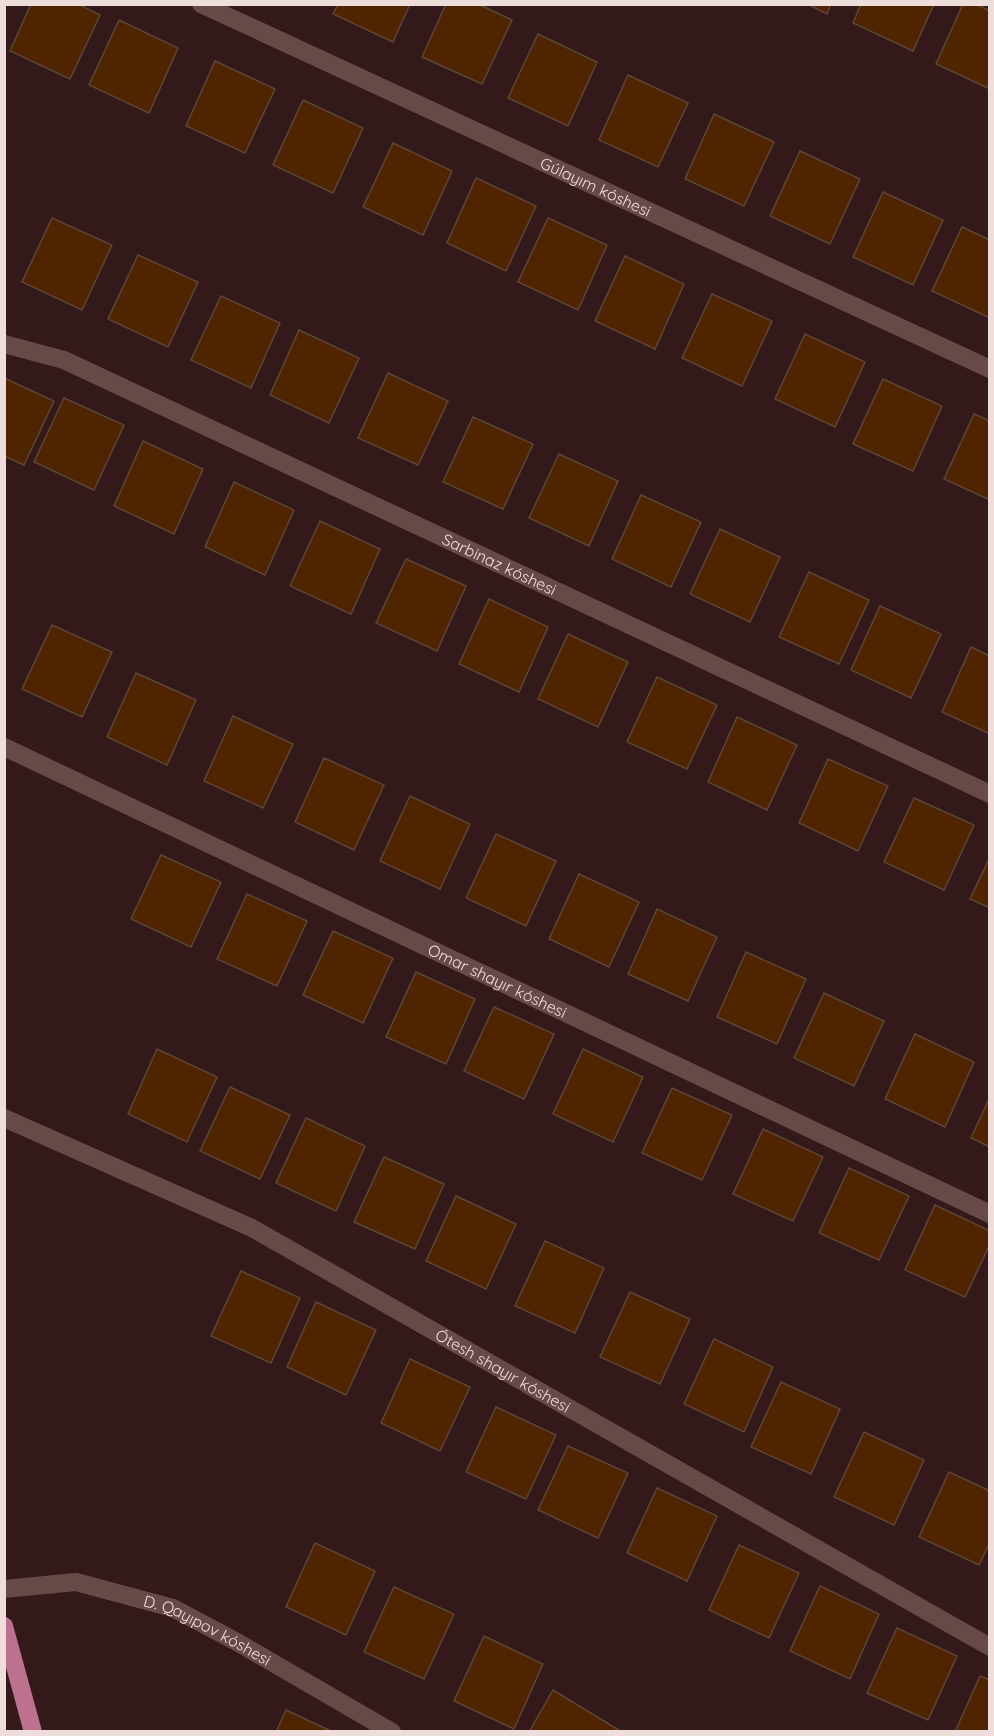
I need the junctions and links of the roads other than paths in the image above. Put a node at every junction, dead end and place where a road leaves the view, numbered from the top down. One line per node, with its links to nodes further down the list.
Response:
1 (201, 4): 3 (street, Gúlayım kóshesi)
2 (4, 344): 5 (street, Sarbinaz kóshesi)
3 (990, 369)
4 (4, 747): 7 (street, Omar shayır kóshesi)
5 (990, 794)
6 (4, 1118): 10 (street, Ótesh shayır kóshesi)
7 (990, 1214)
8 (4, 1589): 12 (street, D. Qayıpov kóshesi)
9 (4, 1626): 11 (main road)
10 (990, 1647)
11 (33, 1731)
12 (392, 1731)

